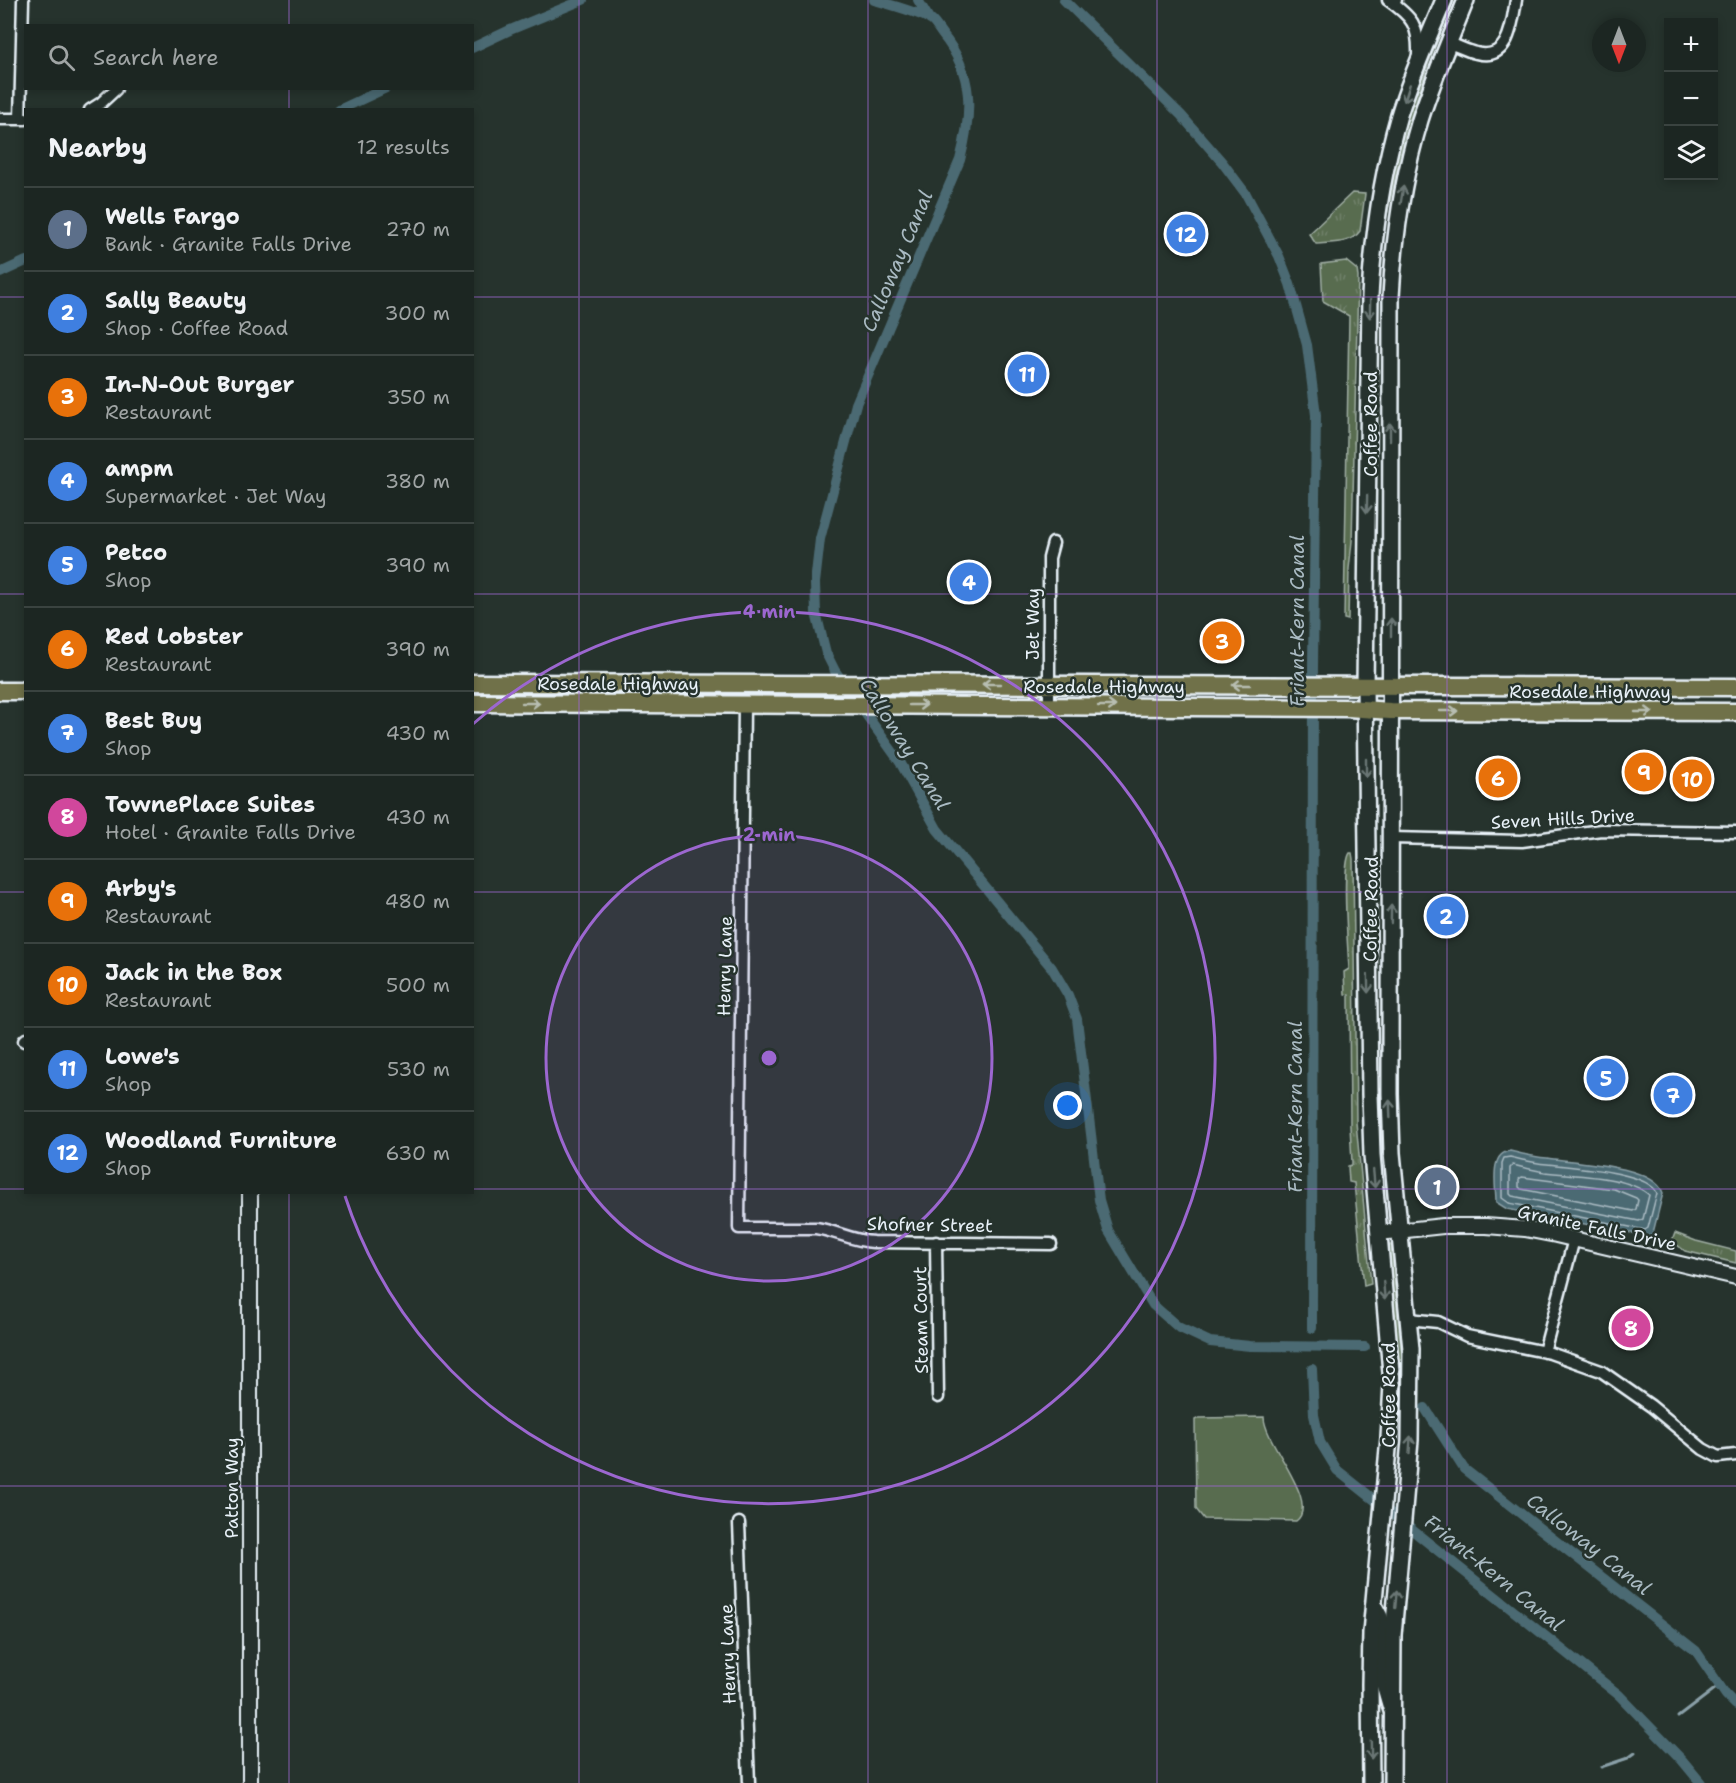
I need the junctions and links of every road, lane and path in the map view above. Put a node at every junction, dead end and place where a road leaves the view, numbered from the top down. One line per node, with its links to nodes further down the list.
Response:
1 (23, 0): 12 (street)
2 (1388, 0): 3 (street, Coffee Road); 8 (street, Coffee Road)
3 (1396, 0)
4 (1444, 0): 8 (main road, Coffee Road)
5 (1466, 0): 7 (main road, Coffee Road)
6 (1516, 0): 7 (street)
7 (1449, 43): 20 (main road, Coffee Road, one-way to 7)
8 (1418, 64): 19 (main road, Coffee Road, one-way to 19)
9 (115, 90): 10 (street)
10 (93, 108)
11 (0, 119): 12 (street)
12 (23, 119)
13 (1053, 543): 18 (street, Jet Way)
14 (0, 680): 15 (main road)
15 (24, 680)
16 (474, 683): 17 (main road, Rosedale Highway)
17 (745, 683): 24 (main road, Rosedale Highway); 28 (main road)
18 (1049, 684): 19 (main road, Rosedale Highway, one-way to 18); 24 (main road, Rosedale Highway, one-way to 24); 30 (street, Jet Way)
19 (1365, 686): 20 (main road, Rosedale Highway); 31 (main road, Coffee Road)
20 (1391, 686): 21 (main road, Rosedale Highway); 32 (main road, Coffee Road)
21 (1736, 687)
22 (24, 690): 23 (main road)
23 (0, 691)
24 (825, 694): 29 (main road, Rosedale Highway); 30 (main road, Rosedale Highway, one-way to 30)
25 (0, 700): 26 (main road)
26 (24, 701)
27 (474, 703): 28 (main road, Rosedale Highway, one-way to 28)
28 (625, 704): 29 (main road, Rosedale Highway)
29 (744, 704): 37 (street, Henry Lane)
30 (1049, 706): 31 (main road, Rosedale Highway, one-way to 31)
31 (1366, 709): 32 (main road, Rosedale Highway); 39 (main road, Coffee Road, one-way to 39)
32 (1390, 711): 33 (main road, Rosedale Highway, one-way to 33); 35 (main road, Coffee Road)
33 (1736, 712)
34 (1736, 832): 35 (street, Seven Hills Drive)
35 (1391, 838): 38 (main road, Coffee Road, one-way to 35)
36 (250, 1194): 51 (street, Patton Way)
37 (739, 1228): 41 (street, Shofner Street)
38 (1400, 1230): 39 (street, Granite Falls Drive); 40 (street, Granite Falls Drive); 44 (main road, Coffee Road)
39 (1379, 1233): 49 (main road, Coffee Road, one-way to 49)
40 (1574, 1239): 43 (street, Granite Falls Drive); 45 (street)
41 (936, 1242): 42 (street, Shofner Street); 46 (street, Steam Court)
42 (1051, 1244)
43 (1736, 1277)
44 (1408, 1319): 45 (street); 50 (main road, Coffee Road, one-way to 44)
45 (1544, 1352): 47 (street)
46 (938, 1397)
47 (1736, 1455)
48 (739, 1523): 52 (street, Henry Lane)
49 (1375, 1602): 50 (street); 53 (main road, Coffee Road, one-way to 53)
50 (1392, 1719): 54 (main road, Coffee Road)
51 (250, 1783)
52 (749, 1783)
53 (1371, 1783)
54 (1392, 1783)

